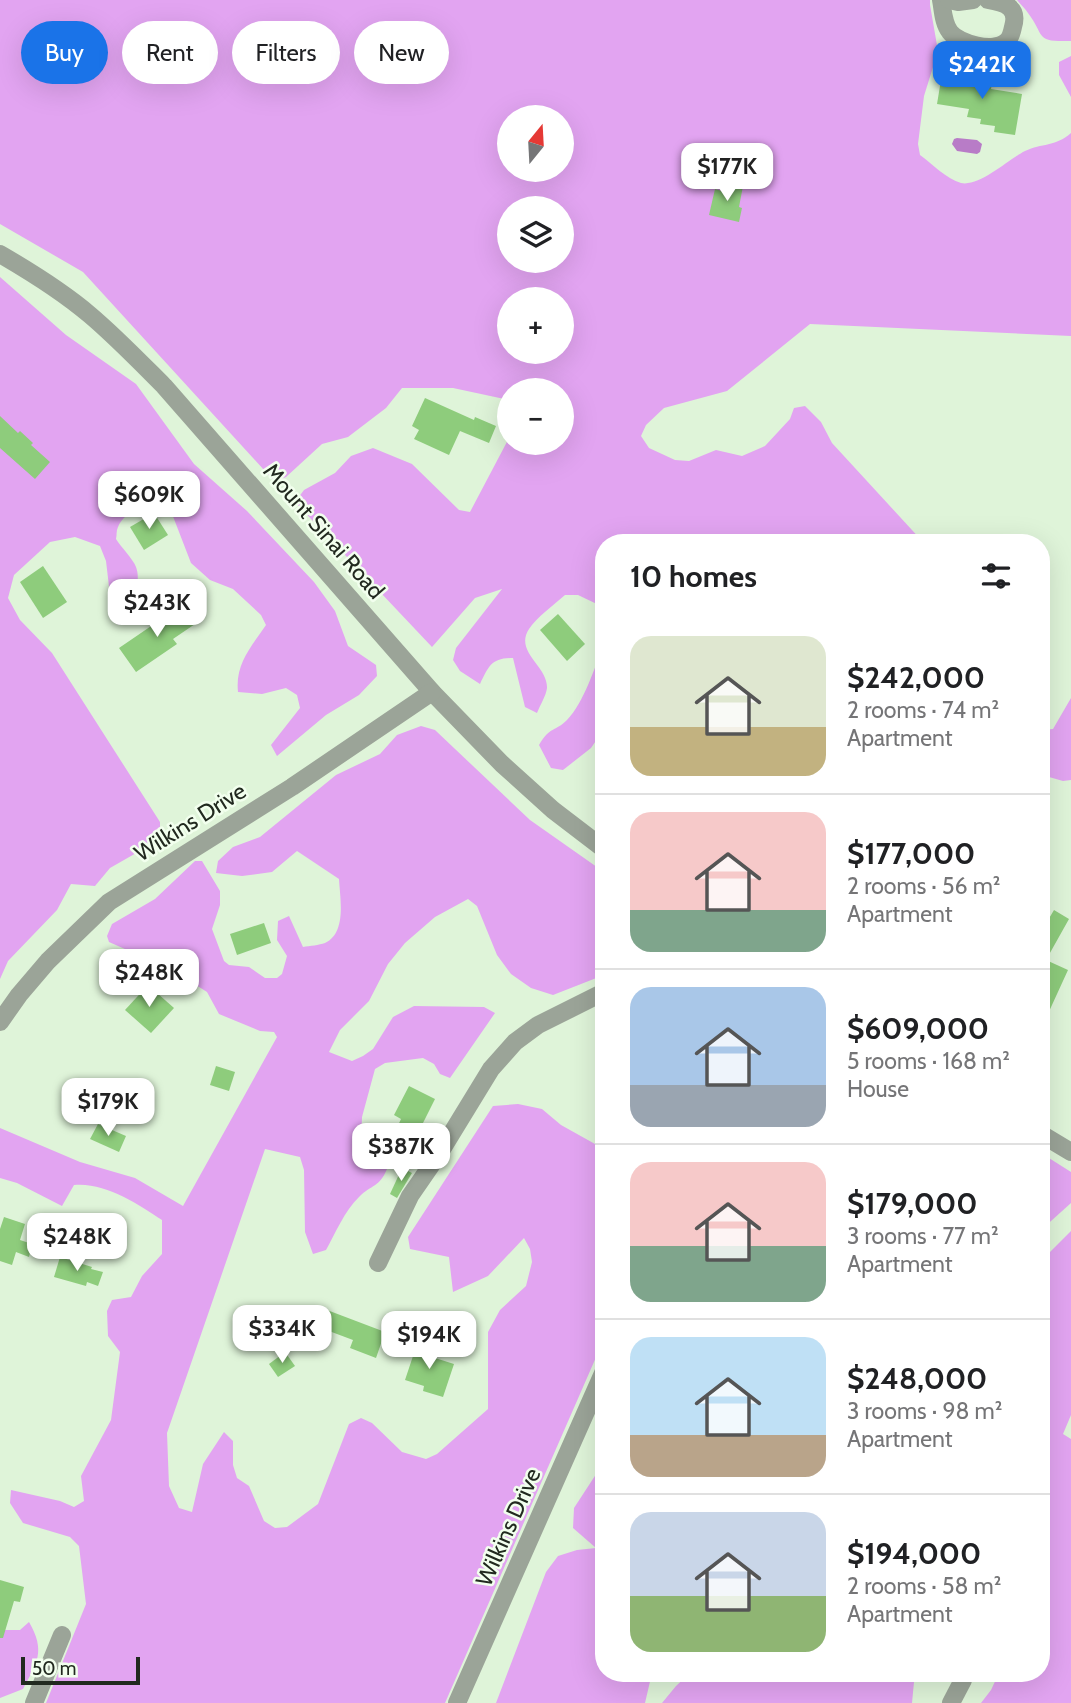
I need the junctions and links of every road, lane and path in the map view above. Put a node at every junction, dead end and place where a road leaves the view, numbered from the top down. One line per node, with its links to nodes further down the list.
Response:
1 (940, 0): 4 (street)
2 (949, 0): 3 (street)
3 (973, 0)
4 (988, 0)
5 (0, 254): 6 (street, Mount Sinai Road)
6 (432, 692): 7 (street, Mount Sinai Road); 9 (street, Wilkins Drive)
7 (595, 842)
8 (595, 996): 12 (street)
9 (0, 1022)
10 (1050, 1139): 11 (street)
11 (1071, 1152)
12 (378, 1263)
13 (595, 1391): 17 (street, Wilkins Drive)
14 (62, 1635): 16 (street)
15 (962, 1682): 18 (street)
16 (34, 1703)
17 (457, 1703)
18 (951, 1703)

